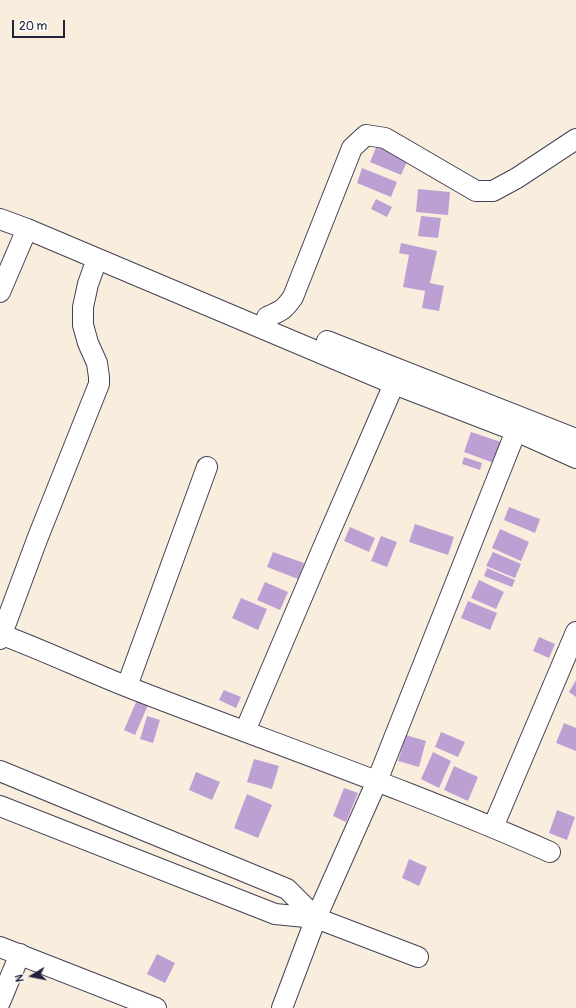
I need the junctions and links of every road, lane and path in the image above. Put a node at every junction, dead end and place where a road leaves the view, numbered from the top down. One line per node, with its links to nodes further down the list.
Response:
1 (576, 139): 7 (street)
2 (0, 205): 7 (street)
3 (0, 219): 4 (street)
4 (27, 229): 5 (street); 6 (street)
5 (97, 259): 8 (street); 14 (street)
6 (0, 292)
7 (267, 317): 10 (street)
8 (394, 384): 9 (street); 16 (street)
9 (516, 431): 11 (street); 18 (street)
10 (576, 439)
11 (576, 458)
12 (207, 467): 15 (street)
13 (576, 632): 20 (street)
14 (1, 636): 15 (street)
15 (127, 686): 16 (street)
16 (245, 731): 18 (street)
17 (0, 771): 22 (street)
18 (377, 781): 20 (street); 22 (street)
19 (0, 806): 22 (street)
20 (493, 827): 21 (street)
21 (550, 852)
22 (316, 918): 25 (street); 28 (street)
23 (0, 947): 24 (street)
24 (20, 954): 26 (street); 27 (street)
25 (418, 957)
26 (0, 1002)
27 (148, 1007)
28 (282, 1008)

